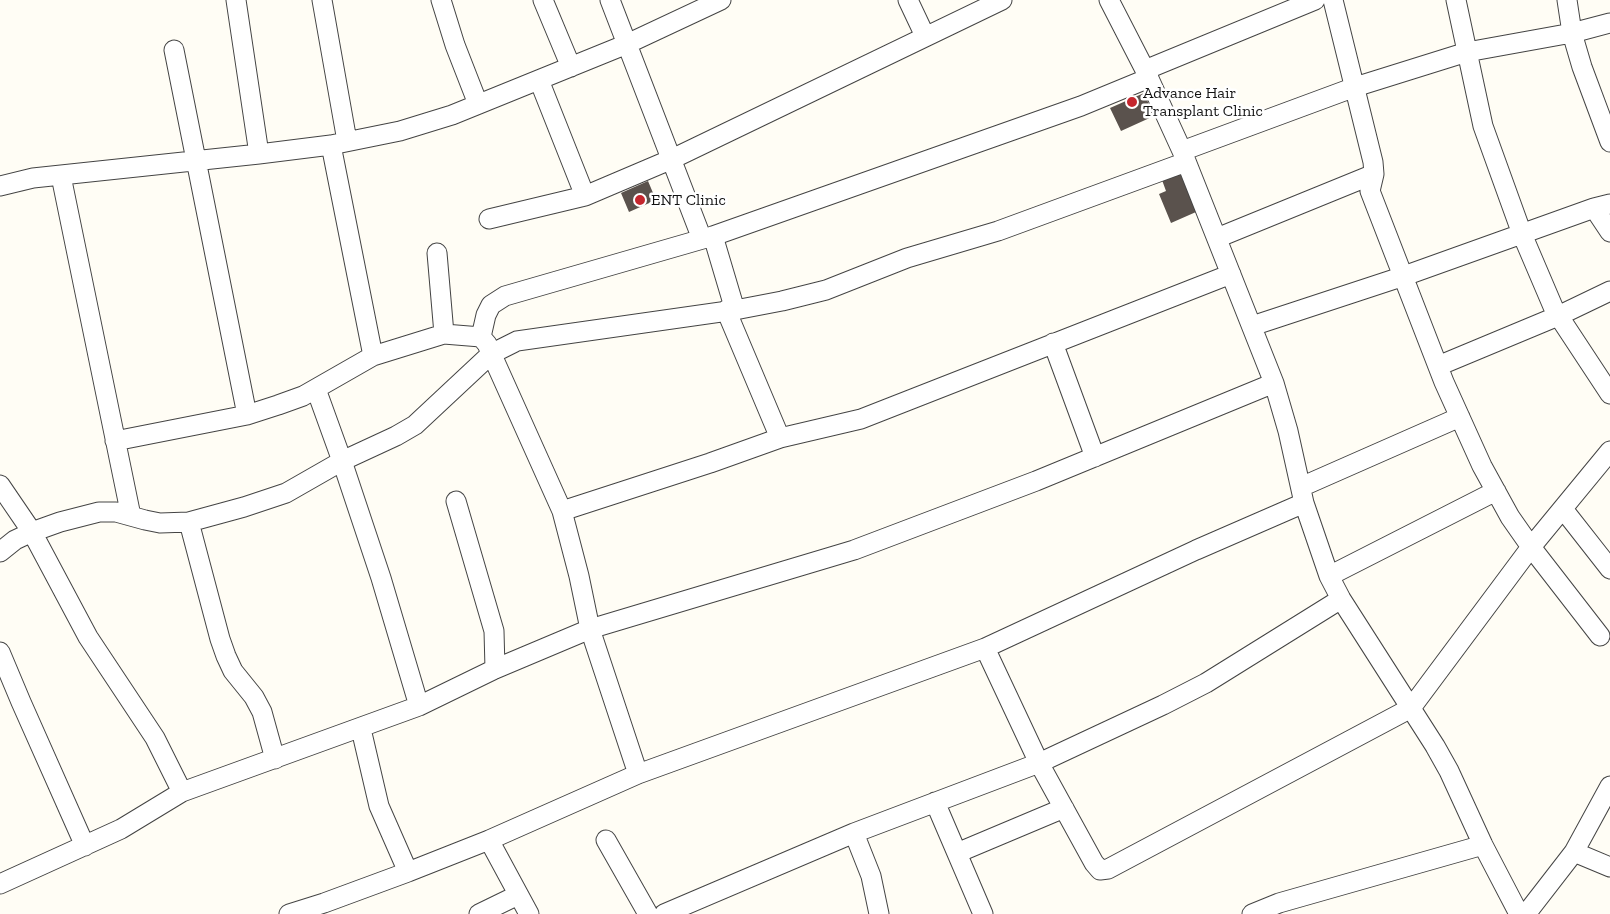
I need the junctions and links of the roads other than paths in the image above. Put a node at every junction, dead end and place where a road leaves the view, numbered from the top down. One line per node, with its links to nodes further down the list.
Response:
1 (236, 0): 27 (street)
2 (322, 0): 26 (street)
3 (441, 0): 24 (street)
4 (543, 0): 20 (street)
5 (610, 0): 17 (street)
6 (721, 0): 17 (street)
7 (908, 0): 16 (street)
8 (1002, 0): 16 (street)
9 (1109, 0): 21 (street)
10 (1315, 0): 21 (street)
11 (1333, 0): 23 (street)
12 (1456, 0): 19 (street)
13 (1567, 0): 15 (street)
14 (1610, 23): 15 (street)
15 (1572, 33): 19 (street); 25 (street)
16 (925, 36): 29 (street)
17 (627, 44): 20 (street); 29 (street)
18 (174, 50): 30 (street)
19 (1467, 52): 23 (street); 38 (street)
20 (571, 67): 22 (street)
21 (1147, 74): 28 (street); 39 (street)
22 (539, 80): 24 (street); 34 (street)
23 (1355, 87): 28 (street); 31 (street)
24 (478, 104): 26 (street)
25 (1610, 142)
26 (339, 143): 27 (street); 52 (street)
27 (258, 154): 30 (street)
28 (1184, 156): 40 (street); 45 (street)
29 (672, 159): 34 (street); 39 (street)
30 (196, 161): 32 (street); 57 (street)
31 (1374, 174): 40 (street); 43 (street)
32 (61, 176): 33 (street); 60 (street)
33 (0, 186)
34 (586, 196): 36 (street)
35 (1602, 206): 37 (street); 38 (street)
36 (489, 218)
37 (1610, 232)
38 (1522, 234): 43 (street); 46 (street)
39 (708, 237): 45 (street); 49 (street)
40 (1217, 238): 42 (street)
41 (437, 254): 48 (street)
42 (1231, 274): 47 (street); 50 (street)
43 (1404, 276): 47 (street); 53 (street)
44 (1610, 291): 46 (street)
45 (730, 310): 51 (street); 59 (street)
46 (1558, 316): 53 (street); 56 (street)
47 (1252, 326): 54 (street)
48 (444, 334): 49 (street); 52 (street)
49 (481, 337): 51 (street)
50 (1053, 343): 59 (street); 62 (street)
51 (491, 354): 63 (street); 69 (street)
52 (373, 356): 55 (street)
53 (1438, 366): 58 (street)
54 (1274, 382): 62 (street); 66 (street)
55 (316, 389): 57 (street); 63 (street)
56 (1610, 394)
57 (247, 415): 60 (street)
58 (1460, 417): 65 (street); 66 (street)
59 (780, 438): 69 (street)
60 (115, 441): 70 (street)
61 (1610, 451): 68 (street)
62 (1095, 457): 78 (street)
63 (342, 461): 71 (street); 83 (street)
64 (0, 484): 72 (street)
65 (1496, 491): 73 (street); 76 (street)
66 (1302, 495): 76 (street); 80 (street)
67 (456, 501): 82 (street)
68 (1563, 509): 73 (street); 75 (street)
69 (562, 511): 78 (street)
70 (131, 516): 71 (street); 72 (street)
71 (189, 522): 86 (street)
72 (32, 532): 74 (street); 90 (street)
73 (1531, 547): 79 (street); 84 (street)
74 (0, 552)
75 (1610, 569)
76 (1329, 576): 77 (street)
77 (1341, 599): 84 (street); 87 (street)
78 (590, 629): 82 (street); 88 (street)
79 (1600, 636)
80 (985, 648): 87 (street); 88 (street)
81 (0, 652): 97 (street)
82 (495, 669): 83 (street)
83 (419, 706): 85 (street)
84 (1412, 708): 92 (street); 96 (street)
85 (361, 729): 86 (street); 101 (street)
86 (276, 759): 90 (street)
87 (1039, 762): 91 (street); 92 (street)
88 (638, 774): 94 (street)
89 (1610, 786): 98 (street)
90 (182, 792): 97 (street)
91 (934, 802): 93 (street); 99 (street)
92 (1064, 808): 99 (street)
93 (854, 833): 110 (street); 111 (street)
94 (489, 840): 101 (street); 103 (street)
95 (606, 840): 109 (street)
96 (1483, 845): 105 (street); 114 (street)
97 (85, 846): 102 (street)
98 (1574, 852): 100 (street); 115 (street)
99 (957, 853): 112 (street)
100 (1610, 867)
101 (408, 872): 104 (street)
102 (0, 884)
103 (518, 895): 107 (street); 108 (street)
104 (326, 909): 106 (street)
105 (1281, 909): 113 (street)
106 (289, 914)
107 (480, 914)
108 (529, 914)
109 (648, 914)
110 (664, 914)
111 (879, 914)
112 (983, 914)
113 (1252, 914)
114 (1519, 914)
115 (1526, 914)

